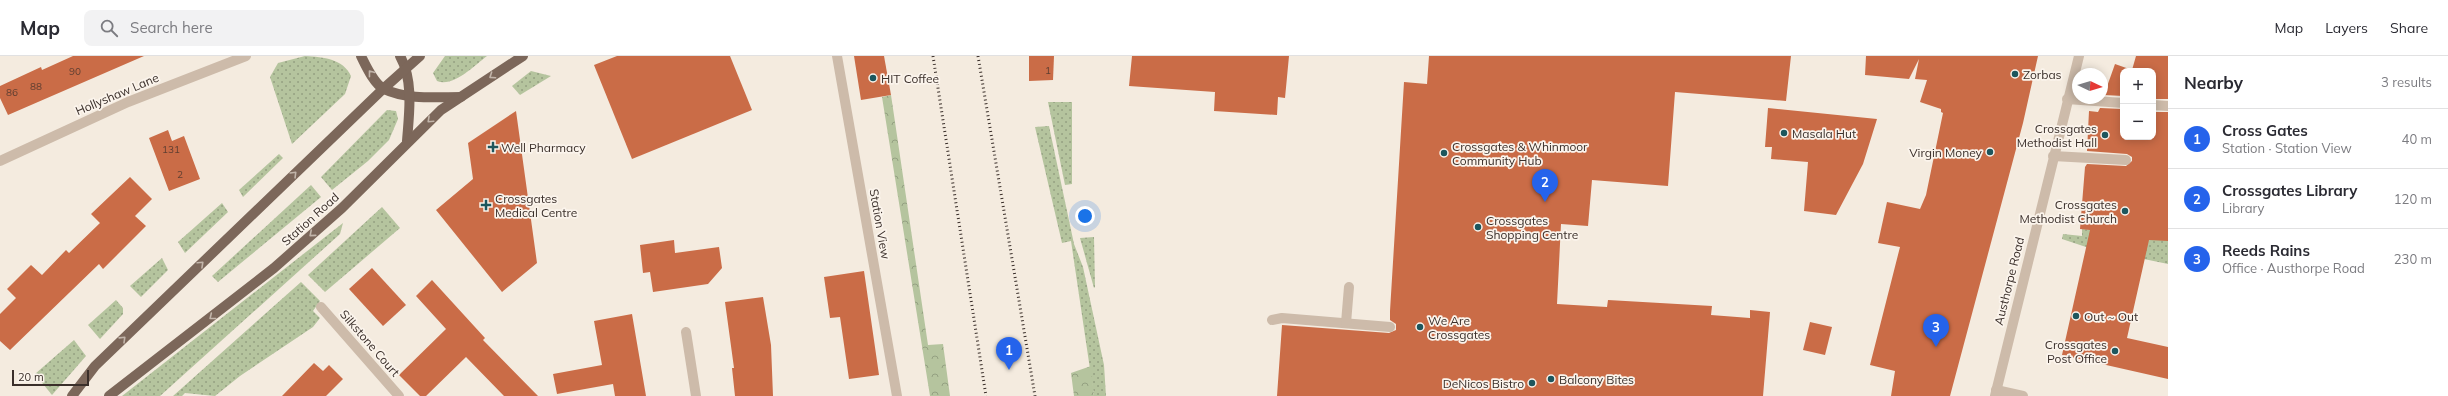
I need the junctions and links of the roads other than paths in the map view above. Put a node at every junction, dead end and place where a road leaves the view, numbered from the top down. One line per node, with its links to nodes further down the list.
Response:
1 (246, 56): 19 (street, Hollyshaw Lane)
2 (362, 56): 9 (main road, one-way to 2)
3 (400, 56): 8 (main road)
4 (420, 56): 8 (main road)
5 (522, 56): 11 (main road, Station Road, one-way to 11)
6 (837, 56): 31 (street, Station View)
7 (2079, 56): 12 (street, Austhorpe Road)
8 (406, 67): 9 (main road); 10 (main road)
9 (383, 88): 10 (main road); 27 (main road, one-way to 9)
10 (409, 95): 11 (main road); 16 (main road)
11 (461, 97): 16 (main road, Station Road, one-way to 16)
12 (2067, 99): 13 (street); 17 (street, Austhorpe Road)
13 (2120, 103)
14 (2156, 105): 15 (street)
15 (2168, 106)
16 (407, 141): 28 (main road, Station Road, one-way to 28)
17 (2053, 156): 18 (street); 26 (street, Austhorpe Road)
18 (2126, 160)
19 (0, 161)
20 (1348, 287): 23 (street)
21 (321, 307): 29 (street, Silkstone Court)
22 (1272, 320): 23 (street)
23 (1346, 323): 24 (street)
24 (1390, 327)
25 (686, 332): 30 (street)
26 (1996, 393): 32 (street)
27 (72, 396)
28 (109, 396)
29 (399, 396)
30 (696, 396)
31 (898, 396)
32 (2023, 396)

